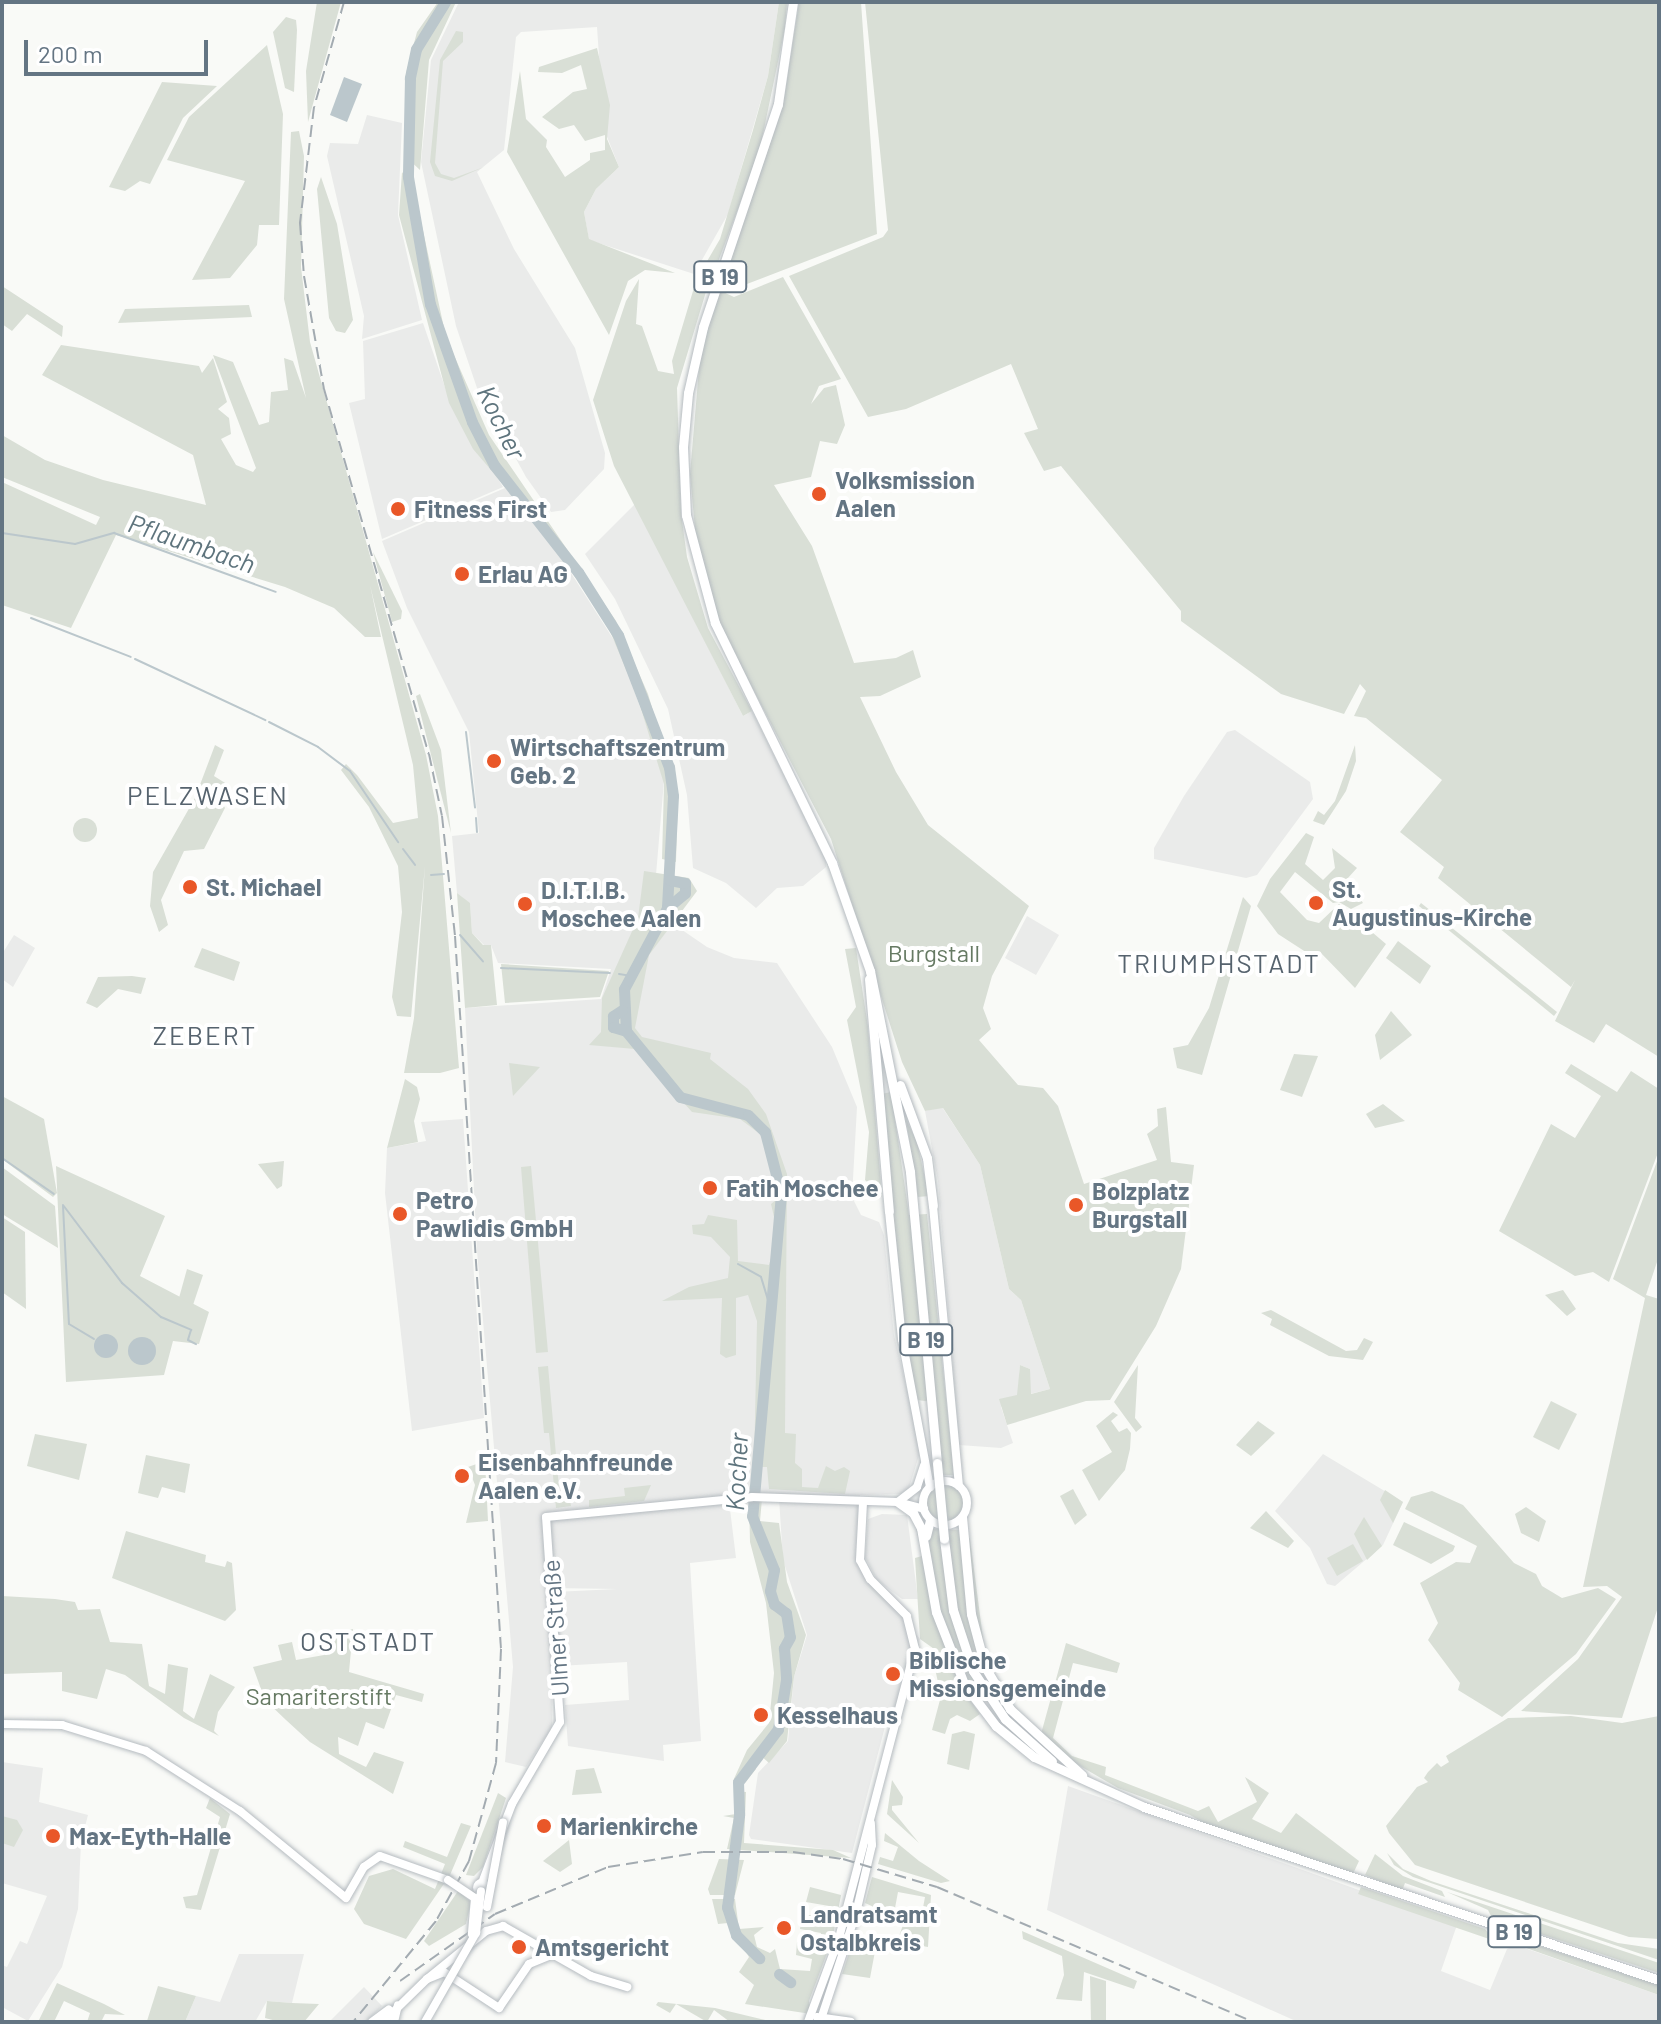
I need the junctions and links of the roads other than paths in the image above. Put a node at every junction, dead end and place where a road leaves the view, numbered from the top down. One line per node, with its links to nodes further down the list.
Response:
1 (793, 2): 2 (highway, B 19)
2 (870, 971): 3 (highway, B 19); 5 (highway)
3 (889, 1047): 4 (highway); 18 (highway, B 19, bridge)
4 (933, 1206): 7 (main road)
5 (889, 1211): 6 (main road)
6 (926, 1452): 8 (main road); 11 (main road)
7 (959, 1486): 8 (main road); 13 (main road)
8 (928, 1490): 11 (main road); 12 (main road)
9 (863, 1502): 10 (main road); 14 (main road); 21 (main road, Ulmer Straße)
10 (880, 1502): 11 (main road); 14 (main road)
11 (898, 1502): 12 (main road); 16 (highway)
12 (924, 1509): 15 (main road)
13 (962, 1517): 15 (main road); 18 (highway)
14 (861, 1520): 22 (main road)
15 (930, 1520): 16 (highway)
16 (926, 1548): 18 (highway)
17 (2, 1724): 23 (main road)
18 (1025, 1739): 19 (highway); 19 (highway)
19 (1048, 1758): 20 (highway); 20 (highway, B 19)
20 (1105, 1791): 29 (highway, B 19)
21 (503, 1822): 24 (main road, bridge); 25 (main road, bridge)
22 (871, 1822): 32 (main road); 33 (main road)
23 (448, 1880): 24 (main road, bridge); 26 (main road, bridge)
24 (480, 1887): 25 (main road, bridge)
25 (476, 1933): 26 (main road, bridge)
26 (470, 1947): 37 (main road, bridge)
27 (554, 1955): 28 (main road); 28 (main road); 30 (main road)
28 (427, 1979): 31 (main road)
29 (1659, 1980)
30 (627, 1987)
31 (397, 2004): 34 (main road); 35 (main road); 36 (main road)
32 (809, 2019): 33 (main road)
33 (821, 2020): 38 (main road)
34 (372, 2022)
35 (383, 2022)
36 (394, 2022)
37 (425, 2022)
38 (851, 2022)

